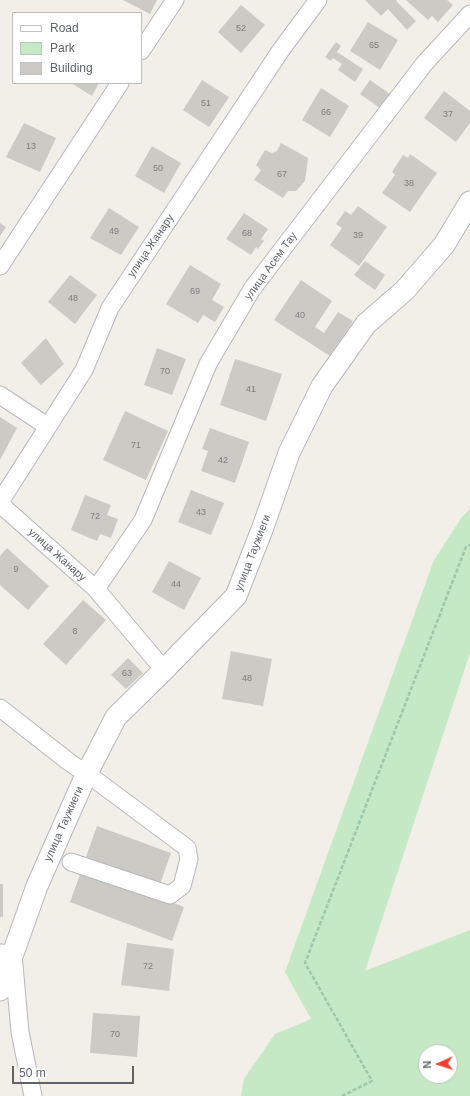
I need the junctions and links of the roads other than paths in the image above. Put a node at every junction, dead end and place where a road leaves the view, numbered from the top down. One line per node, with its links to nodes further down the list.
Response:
1 (175, 0): 4 (street)
2 (318, 0): 9 (street, улица Жанару)
3 (470, 14): 11 (street, улица Асем Тау)
4 (142, 50)
5 (119, 84): 7 (street)
6 (470, 202): 12 (street, улица Таужиеги)
7 (0, 266)
8 (0, 395): 9 (street)
9 (47, 426): 10 (street, улица Жанару)
10 (0, 503): 11 (street, улица Жанару)
11 (96, 590): 12 (street, улица Жанару)
12 (164, 670): 14 (street, улица Таужиеги)
13 (0, 708): 14 (street)
14 (86, 775): 15 (street); 16 (street, улица Таужиеги)
15 (71, 862)
16 (6, 953): 17 (street, улица Таужиеги); 18 (street)
17 (0, 990)
18 (33, 1096)

